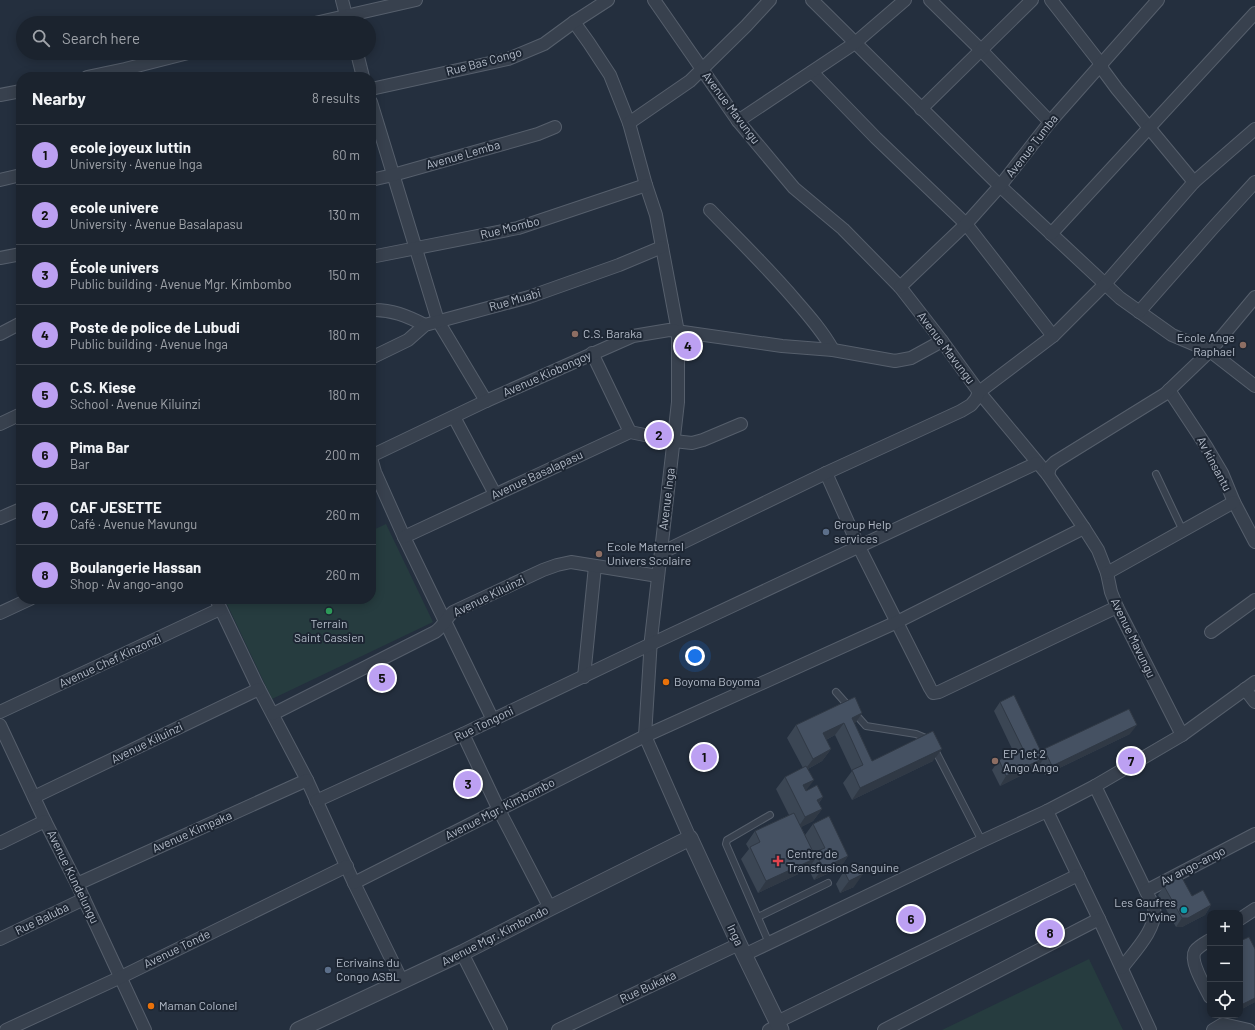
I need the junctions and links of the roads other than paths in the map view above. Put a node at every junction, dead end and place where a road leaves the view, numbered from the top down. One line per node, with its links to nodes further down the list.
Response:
1 (342, 0): 13 (street)
2 (416, 0): 14 (street)
3 (608, 0): 15 (street, Rue Bas Congo)
4 (654, 0): 21 (street, Avenue Mavungu)
5 (770, 0): 21 (street)
6 (812, 0): 16 (street)
7 (905, 0): 16 (street)
8 (930, 0): 17 (street)
9 (1032, 0): 17 (street)
10 (1051, 0): 20 (street)
11 (1158, 0): 20 (street, Avenue Tumba)
12 (1255, 13): 34 (street)
13 (346, 16)
14 (361, 16)
15 (574, 22): 25 (street, Rue Bas Congo); 32 (street, Avenue Inga)
16 (855, 43): 24 (street); 28 (street)
17 (980, 50): 28 (street); 31 (street)
18 (160, 60): 22 (street)
19 (358, 60): 23 (street)
20 (1100, 64): 31 (street, Avenue Tumba); 34 (street)
21 (702, 69): 30 (street, Avenue Mavungu); 32 (street)
22 (111, 72)
23 (362, 72)
24 (812, 72): 30 (street); 45 (street)
25 (376, 88)
26 (16, 92): 27 (street)
27 (0, 95)
28 (921, 109): 43 (street)
29 (376, 119): 36 (street)
30 (738, 121): 53 (street, Avenue Mavungu)
31 (1050, 122): 43 (street, Avenue Tumba)
32 (629, 123): 42 (street, Avenue Inga)
33 (555, 127): 36 (street, Avenue Lemba)
34 (1149, 127): 40 (street); 46 (street)
35 (1255, 129): 40 (street)
36 (393, 175): 38 (street, Avenue Lemba); 47 (street)
37 (16, 176): 39 (street)
38 (376, 179)
39 (0, 180)
40 (1194, 182): 52 (street)
41 (1255, 182): 56 (street)
42 (646, 185): 47 (street, Rue Mombo); 48 (street, Avenue Inga)
43 (1000, 186): 45 (street, Avenue Tumba); 46 (street)
44 (710, 210): 64 (street)
45 (966, 224): 53 (street, Avenue Tumba); 62 (street)
46 (1050, 234): 52 (street)
47 (415, 248): 50 (street, Rue Mombo); 57 (street)
48 (662, 248): 57 (street, Rue Muabi); 60 (street, Avenue Inga)
49 (16, 255): 51 (street)
50 (376, 256)
51 (0, 258)
52 (1105, 284): 56 (street); 62 (street)
53 (900, 287): 63 (street, Avenue Mavungu)
54 (1255, 297): 65 (street)
55 (376, 310): 58 (street)
56 (1138, 312): 65 (street)
57 (438, 321): 58 (street, Rue Muabi); 71 (street)
58 (425, 325): 67 (street, Rue Muabi)
59 (16, 326): 61 (street)
60 (678, 332): 64 (street, Avenue Kiobongoy); 66 (street, Avenue Kiobongoy); 77 (street, Avenue Inga)
61 (0, 334)
62 (1053, 336): 70 (street)
63 (942, 341): 64 (street, Avenue Kiobongoy); 70 (street, Avenue Mavungu)
64 (833, 350)
65 (1210, 351): 68 (street); 69 (street)
66 (592, 353): 71 (street, Avenue Kiobongoy); 76 (street)
67 (376, 356)
68 (1255, 386)
69 (1169, 390): 83 (street); 85 (street, Av kinsantu)
70 (979, 392): 79 (street, Avenue Mavungu); 80 (street)
71 (486, 401): 73 (street, Avenue Kiobongoy)
72 (16, 416): 74 (street)
73 (454, 417): 78 (street, Avenue Kiobongoy); 84 (street)
74 (0, 424)
75 (741, 424): 77 (street)
76 (630, 432): 77 (street); 84 (street, Avenue Basalapasu)
77 (674, 441): 93 (street, Avenue Inga)
78 (376, 455)
79 (1037, 463): 83 (street, Avenue Mavungu); 92 (street, Rue Tongoni)
80 (826, 473): 92 (street); 93 (street)
81 (376, 474): 90 (street)
82 (1156, 474): 89 (lane)
83 (1048, 475): 88 (street, Avenue Mavungu)
84 (495, 494): 90 (street, Avenue Basalapasu)
85 (1234, 502): 89 (street); 91 (street, Av kinsantu)
86 (16, 510): 87 (street)
87 (0, 518)
88 (1084, 528): 95 (street, Avenue Mavungu); 103 (street, Avenue Mgr. Kimbombo)
89 (1183, 531): 95 (street)
90 (404, 538): 102 (street)
91 (1255, 542)
92 (860, 547): 103 (street); 105 (street, Rue Tongoni)
93 (661, 553): 96 (street, Avenue Inga)
94 (595, 566): 96 (street, Avenue Kiluinzi); 102 (street, Avenue Kiluinzi); 106 (street)
95 (1107, 573): 100 (street, Avenue Mavungu)
96 (658, 576): 105 (street, Avenue Inga)
97 (1255, 600): 104 (street)
98 (19, 604): 101 (street)
99 (218, 604): 108 (street); 111 (street, Avenue Chef Kinzonzi)
100 (1117, 607): 103 (street); 116 (street, Avenue Mavungu)
101 (0, 613)
102 (445, 622): 112 (street, Avenue Kiluinzi); 113 (street)
103 (897, 622): 117 (street, Avenue Mgr. Kimbombo)
104 (1211, 632)
105 (651, 644): 106 (street, Rue Tongoni); 117 (street, Avenue Inga)
106 (584, 677): 113 (street, Rue Tongoni)
107 (1250, 685): 110 (street); 116 (street, Rue Bukaka)
108 (259, 689): 112 (street); 121 (street, Avenue Kiluinzi)
109 (836, 692): 129 (lane)
110 (1255, 702)
111 (0, 712)
112 (273, 714): 119 (street)
113 (493, 720): 115 (street, Rue Tongoni)
114 (0, 725): 118 (street, Avenue Kundelungu)
115 (464, 734): 122 (street, Rue Tongoni); 123 (street)
116 (1182, 735): 120 (street, Rue Bukaka)
117 (645, 736): 123 (street, Avenue Mgr. Kimbombo); 128 (street, Avenue Inga)
118 (4, 747): 121 (street, Avenue Kundelungu)
119 (307, 780): 122 (street); 135 (street, Avenue Kimpaka)
120 (1095, 786): 124 (street, Rue Bukaka); 136 (street)
121 (34, 797): 126 (street, Avenue Kundelungu)
122 (316, 801): 131 (street)
123 (499, 810): 133 (street, Avenue Mgr. Kimbombo); 138 (street)
124 (1047, 811): 129 (street, Rue Bukaka); 132 (street)
125 (770, 815): 140 (lane)
126 (45, 821): 130 (street); 135 (street, Avenue Kundelungu)
127 (1255, 834): 136 (street, Av ango-ango)
128 (690, 838): 138 (street, Avenue Mgr. Kimbondo); 146 (street, Inga)
129 (982, 841): 145 (street, Rue Bukaka)
130 (0, 843)
131 (346, 866): 133 (street); 149 (street, Avenue Tonde)
132 (1078, 875): 142 (street); 153 (street)
133 (354, 883): 150 (street)
134 (828, 883): 140 (lane)
135 (77, 884): 137 (street, Avenue Kundelungu)
136 (1146, 891): 148 (street, Av ango-ango)
137 (84, 899): 143 (street, Rue Baluba); 149 (street, Avenue Kundelungu)
138 (550, 908): 147 (street, Avenue Mgr. Kimbondo)
139 (1255, 909): 141 (street)
140 (758, 917): 145 (lane)
141 (1243, 917)
142 (1099, 919): 148 (street); 159 (street)
143 (0, 939)
144 (1207, 942): 151 (street)
145 (769, 943): 146 (street, Rue Bukaka)
146 (741, 949): 153 (street, Inga); 158 (street, Rue Bukaka)
147 (462, 953): 150 (street, Avenue Mgr. Kimbondo); 157 (street)
148 (1122, 968): 160 (street)
149 (121, 977): 154 (street, Avenue Tonde); 155 (street, Avenue Kundelungu)
150 (402, 981): 156 (street, Avenue Mgr. Kimbondo)
151 (1207, 991)
152 (1218, 1023): 161 (street)
153 (776, 1027)
154 (6, 1030)
155 (145, 1030)
156 (298, 1030)
157 (501, 1030)
158 (558, 1030)
159 (884, 1030)
160 (1150, 1030)
161 (1250, 1030)

